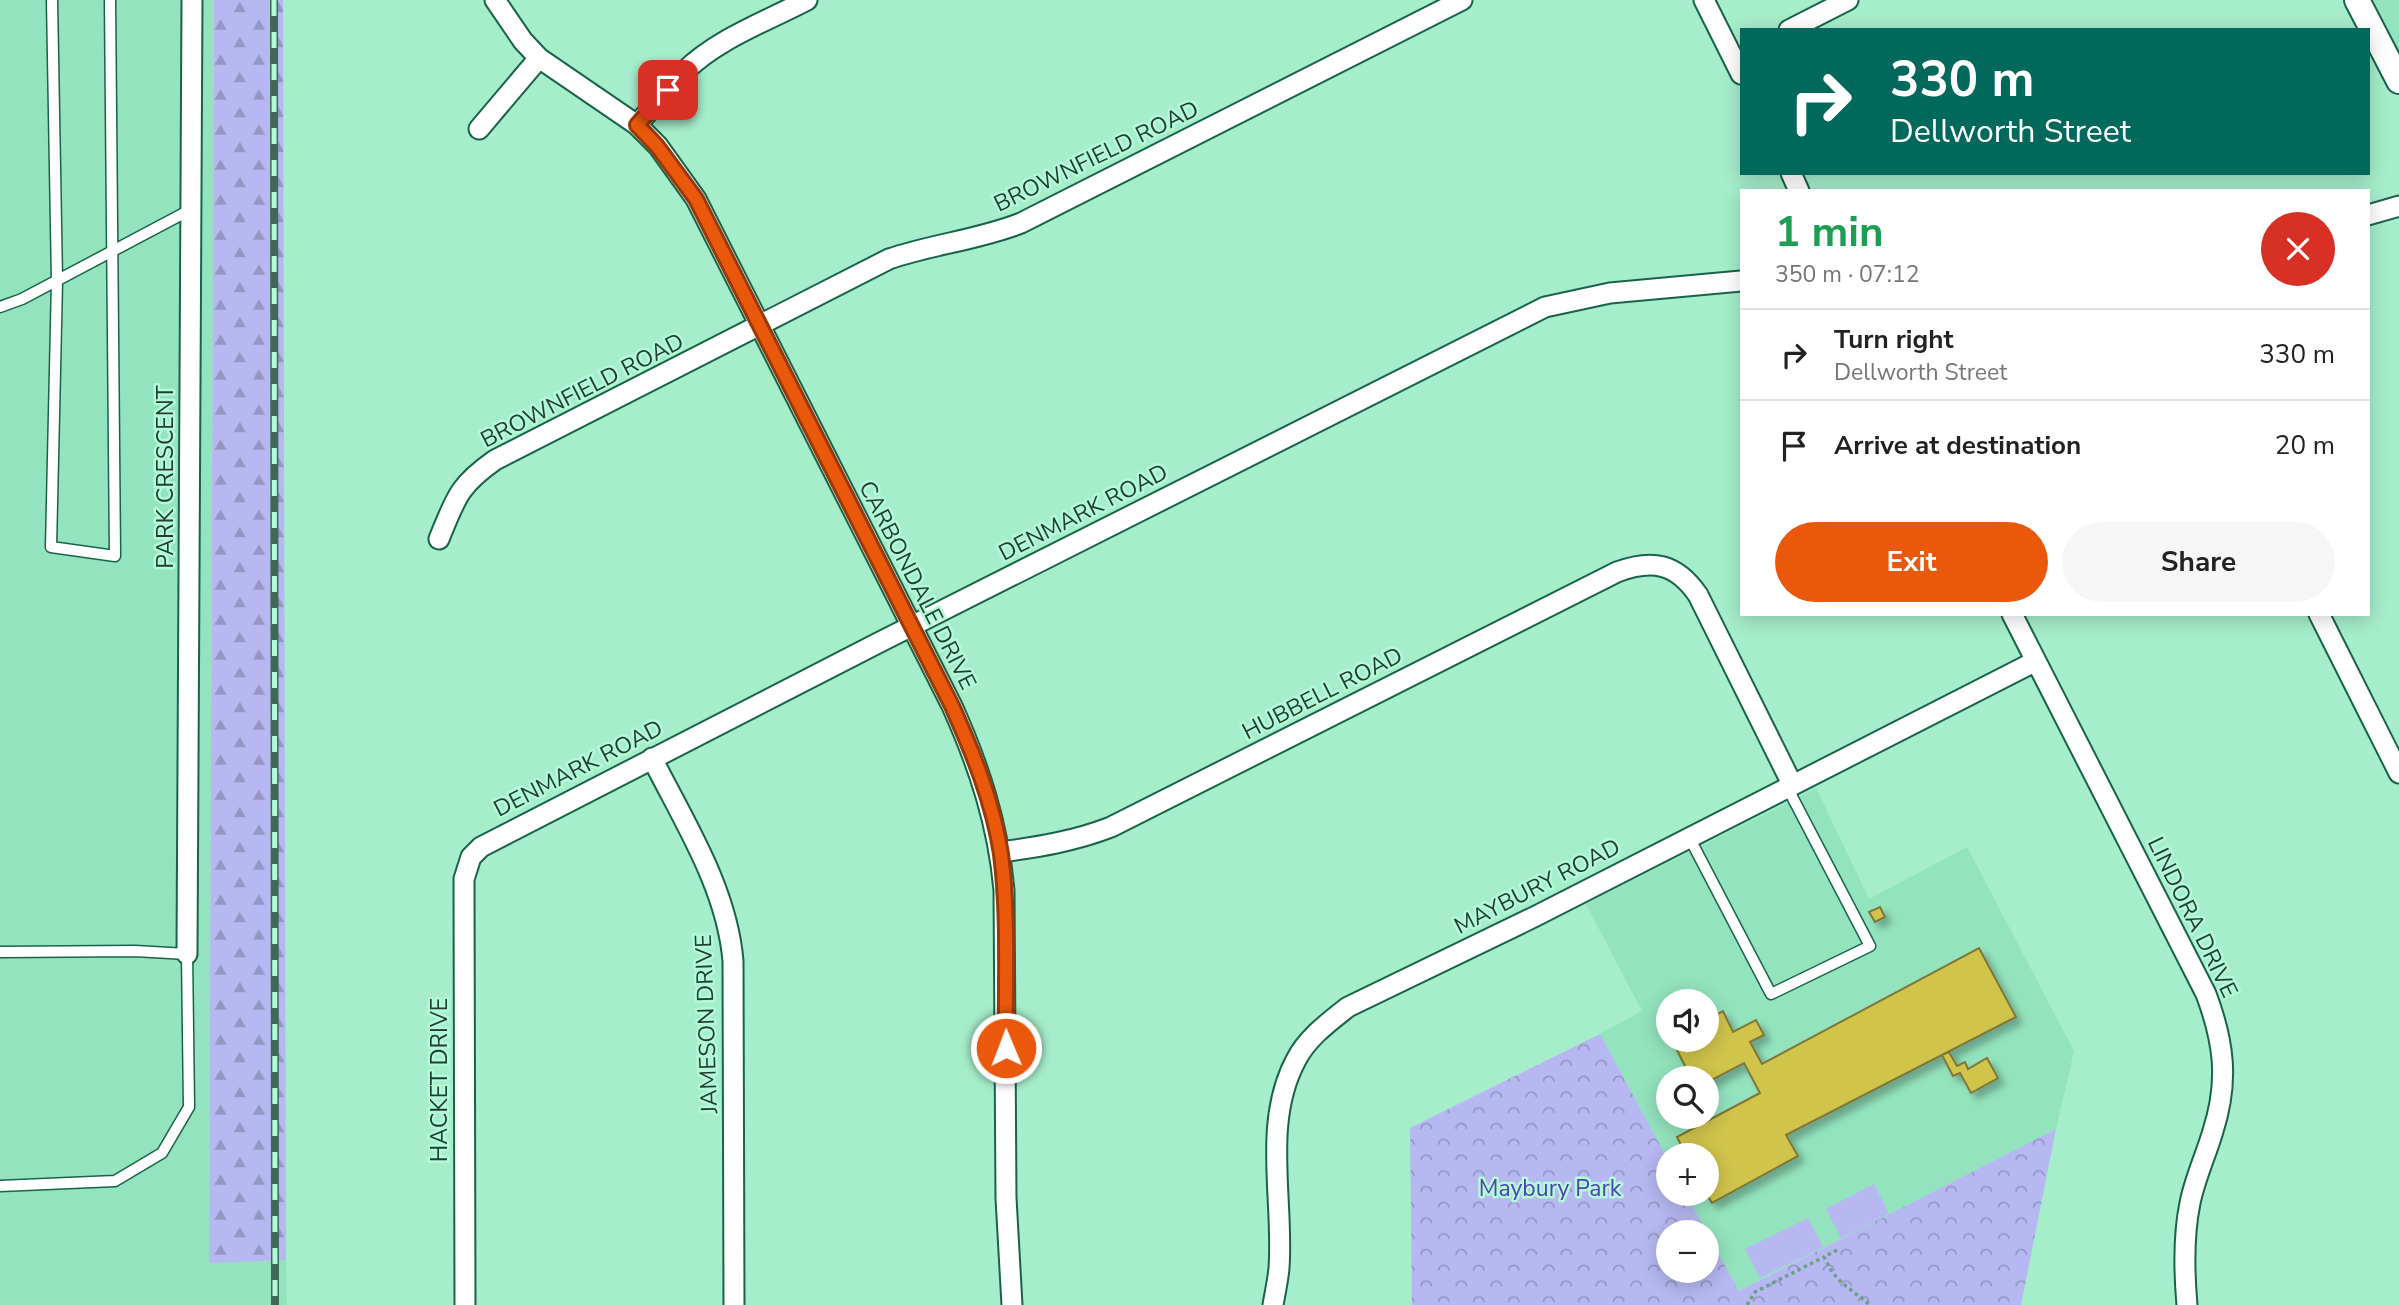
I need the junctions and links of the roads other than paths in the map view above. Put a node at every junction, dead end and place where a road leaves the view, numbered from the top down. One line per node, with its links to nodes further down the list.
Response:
1 (52, 0): 20 (lane)
2 (110, 0): 19 (lane)
3 (192, 0): 17 (street, PARK CRESCENT)
4 (495, 0): 11 (street, CARBONDALE DRIVE)
5 (807, 0): 14 (street)
6 (1462, 0): 23 (street, BROWNFIELD ROAD)
7 (1704, 0): 12 (street)
8 (1849, 0): 10 (street)
9 (2357, 0): 13 (street)
10 (1793, 28)
11 (539, 58): 14 (street, CARBONDALE DRIVE); 15 (street)
12 (1739, 62)
13 (2399, 81)
14 (637, 125): 23 (street, CARBONDALE DRIVE)
15 (479, 129)
16 (2399, 206): 18 (street)
17 (191, 210): 19 (lane); 36 (street, PARK CRESCENT)
18 (2370, 214)
19 (111, 252): 20 (lane); 20 (lane)
20 (57, 281): 22 (lane)
21 (1740, 281): 27 (street, DENMARK ROAD)
22 (0, 307)
23 (760, 325): 24 (street, BROWNFIELD ROAD); 27 (street, CARBONDALE DRIVE)
24 (439, 538)
25 (2013, 616): 28 (street, LINDORA DRIVE)
26 (2320, 616): 30 (street)
27 (911, 626): 29 (street, DENMARK ROAD); 33 (street, CARBONDALE DRIVE)
28 (2036, 661): 31 (street, MAYBURY ROAD); 42 (street, LINDORA DRIVE)
29 (652, 758): 34 (street, DENMARK ROAD); 39 (street, JAMESON DRIVE)
30 (2399, 773)
31 (1790, 785): 32 (street, MAYBURY ROAD); 32 (lane); 33 (street, HUBBELL ROAD)
32 (1689, 837): 41 (street, MAYBURY ROAD)
33 (1000, 852): 40 (street, CARBONDALE DRIVE)
34 (471, 857): 38 (street, HACKET DRIVE)
35 (0, 952): 36 (lane)
36 (187, 954): 37 (lane)
37 (0, 1186)
38 (464, 1305)
39 (734, 1305)
40 (1012, 1305)
41 (1273, 1305)
42 (2187, 1305)

